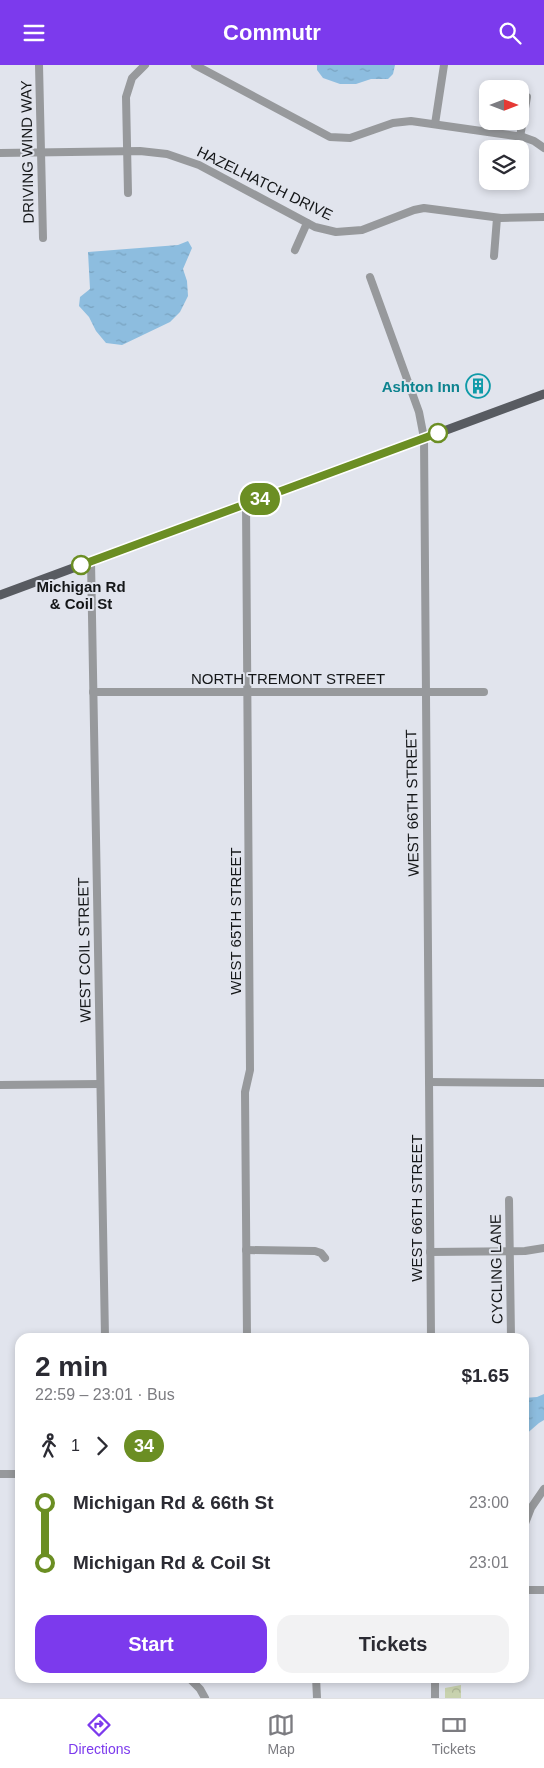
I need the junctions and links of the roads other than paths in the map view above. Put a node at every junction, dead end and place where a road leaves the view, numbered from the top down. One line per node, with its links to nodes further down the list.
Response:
1 (39, 65): 11 (street, DRIVING WIND WAY)
2 (145, 65): 9 (street)
3 (195, 65): 5 (street)
4 (444, 65): 5 (street)
5 (435, 124): 7 (street)
6 (521, 130): 7 (street)
7 (520, 137): 8 (street)
8 (544, 148)
9 (127, 151): 11 (street, HAZELHATCH DRIVE); 12 (street); 15 (street, HAZELHATCH DRIVE)
10 (0, 153): 11 (street, HAZELHATCH DRIVE)
11 (41, 153): 16 (street, DRIVING WIND WAY)
12 (128, 193)
13 (544, 217): 14 (street, HAZELHATCH DRIVE)
14 (497, 218): 15 (street, HAZELHATCH DRIVE); 18 (street)
15 (308, 223): 17 (street)
16 (43, 238)
17 (295, 250)
18 (494, 256)
19 (370, 277): 21 (street, WEST 66TH STREET)
20 (544, 394): 21 (main road)
21 (424, 438): 22 (main road); 27 (street, WEST 66TH STREET)
22 (246, 504): 23 (main road); 25 (street, WEST 65TH STREET)
23 (91, 561): 24 (main road); 26 (street, WEST COIL STREET)
24 (0, 595)
25 (247, 691): 26 (street, NORTH TREMONT STREET); 27 (street, NORTH TREMONT STREET); 35 (street, WEST 65TH STREET)
26 (93, 692): 31 (street, WEST COIL STREET)
27 (425, 692): 28 (street, NORTH TREMONT STREET); 29 (street, WEST 66TH STREET)
28 (484, 692)
29 (429, 1082): 30 (street); 37 (street, WEST 66TH STREET)
30 (544, 1083)
31 (100, 1084): 32 (street); 39 (street, WEST COIL STREET)
32 (0, 1085)
33 (509, 1200): 36 (street, CYCLING LANE)
34 (544, 1248): 36 (street)
35 (246, 1250): 38 (street); 40 (street, WEST 65TH STREET)
36 (510, 1251): 37 (street); 42 (street, CYCLING LANE)
37 (430, 1252): 41 (street, WEST 66TH STREET)
38 (325, 1258)
39 (104, 1333)
40 (247, 1333)
41 (431, 1333)
42 (510, 1333)
43 (0, 1474): 44 (street)
44 (15, 1474)
45 (544, 1489): 46 (street)
46 (529, 1513)
47 (529, 1590): 48 (street)
48 (544, 1590)
49 (194, 1683): 52 (street)
50 (316, 1683): 53 (street)
51 (435, 1683): 54 (street)
52 (205, 1698)
53 (316, 1698)
54 (435, 1698)

